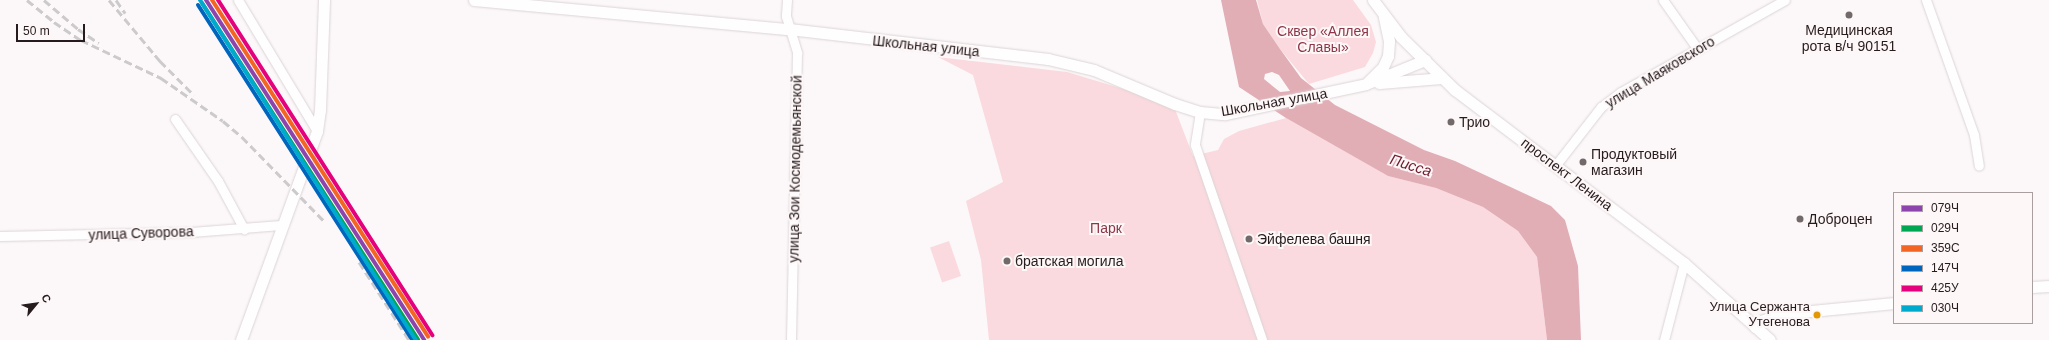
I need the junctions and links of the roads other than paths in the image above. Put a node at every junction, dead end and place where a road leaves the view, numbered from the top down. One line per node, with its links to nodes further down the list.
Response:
1 (238, 0): 18 (street)
2 (324, 0): 18 (main road)
3 (474, 0): 9 (main road, Школьная улица)
4 (787, 0): 11 (street, улица Зои Космодемьянской)
5 (1373, 0): 10 (main road, проспект Ленина)
6 (1663, 0): 12 (street)
7 (1785, 0): 12 (street, улица Маяковского)
8 (1926, 0): 20 (street)
9 (524, 2): 11 (main road, Школьная улица)
10 (1383, 12): 13 (main road, проспект Ленина); 15 (main road)
11 (789, 29): 16 (main road, Школьная улица); 30 (street, улица Зои Космодемьянской)
12 (1697, 48): 19 (street, улица Маяковского)
13 (1425, 60): 14 (main road, проспект Ленина); 15 (main road, Школьная улица)
14 (1442, 78): 15 (main road, Школьная улица); 19 (main road, проспект Ленина)
15 (1366, 84): 16 (main road, Школьная улица)
16 (1200, 112): 31 (street)
17 (175, 119): 22 (street)
18 (317, 131): 21 (main road)
19 (1555, 166): 24 (main road, проспект Ленина)
20 (1979, 166)
21 (281, 225): 22 (street, улица Суворова); 29 (main road)
22 (244, 229): 23 (street, улица Суворова)
23 (0, 236)
24 (1684, 263): 28 (main road, проспект Ленина); 32 (street)
25 (2049, 286): 26 (main road)
26 (2033, 287)
27 (1893, 303): 28 (main road)
28 (1755, 328): 33 (main road, проспект Ленина)
29 (241, 340)
30 (791, 340)
31 (1262, 340)
32 (1664, 340)
33 (1770, 340)

